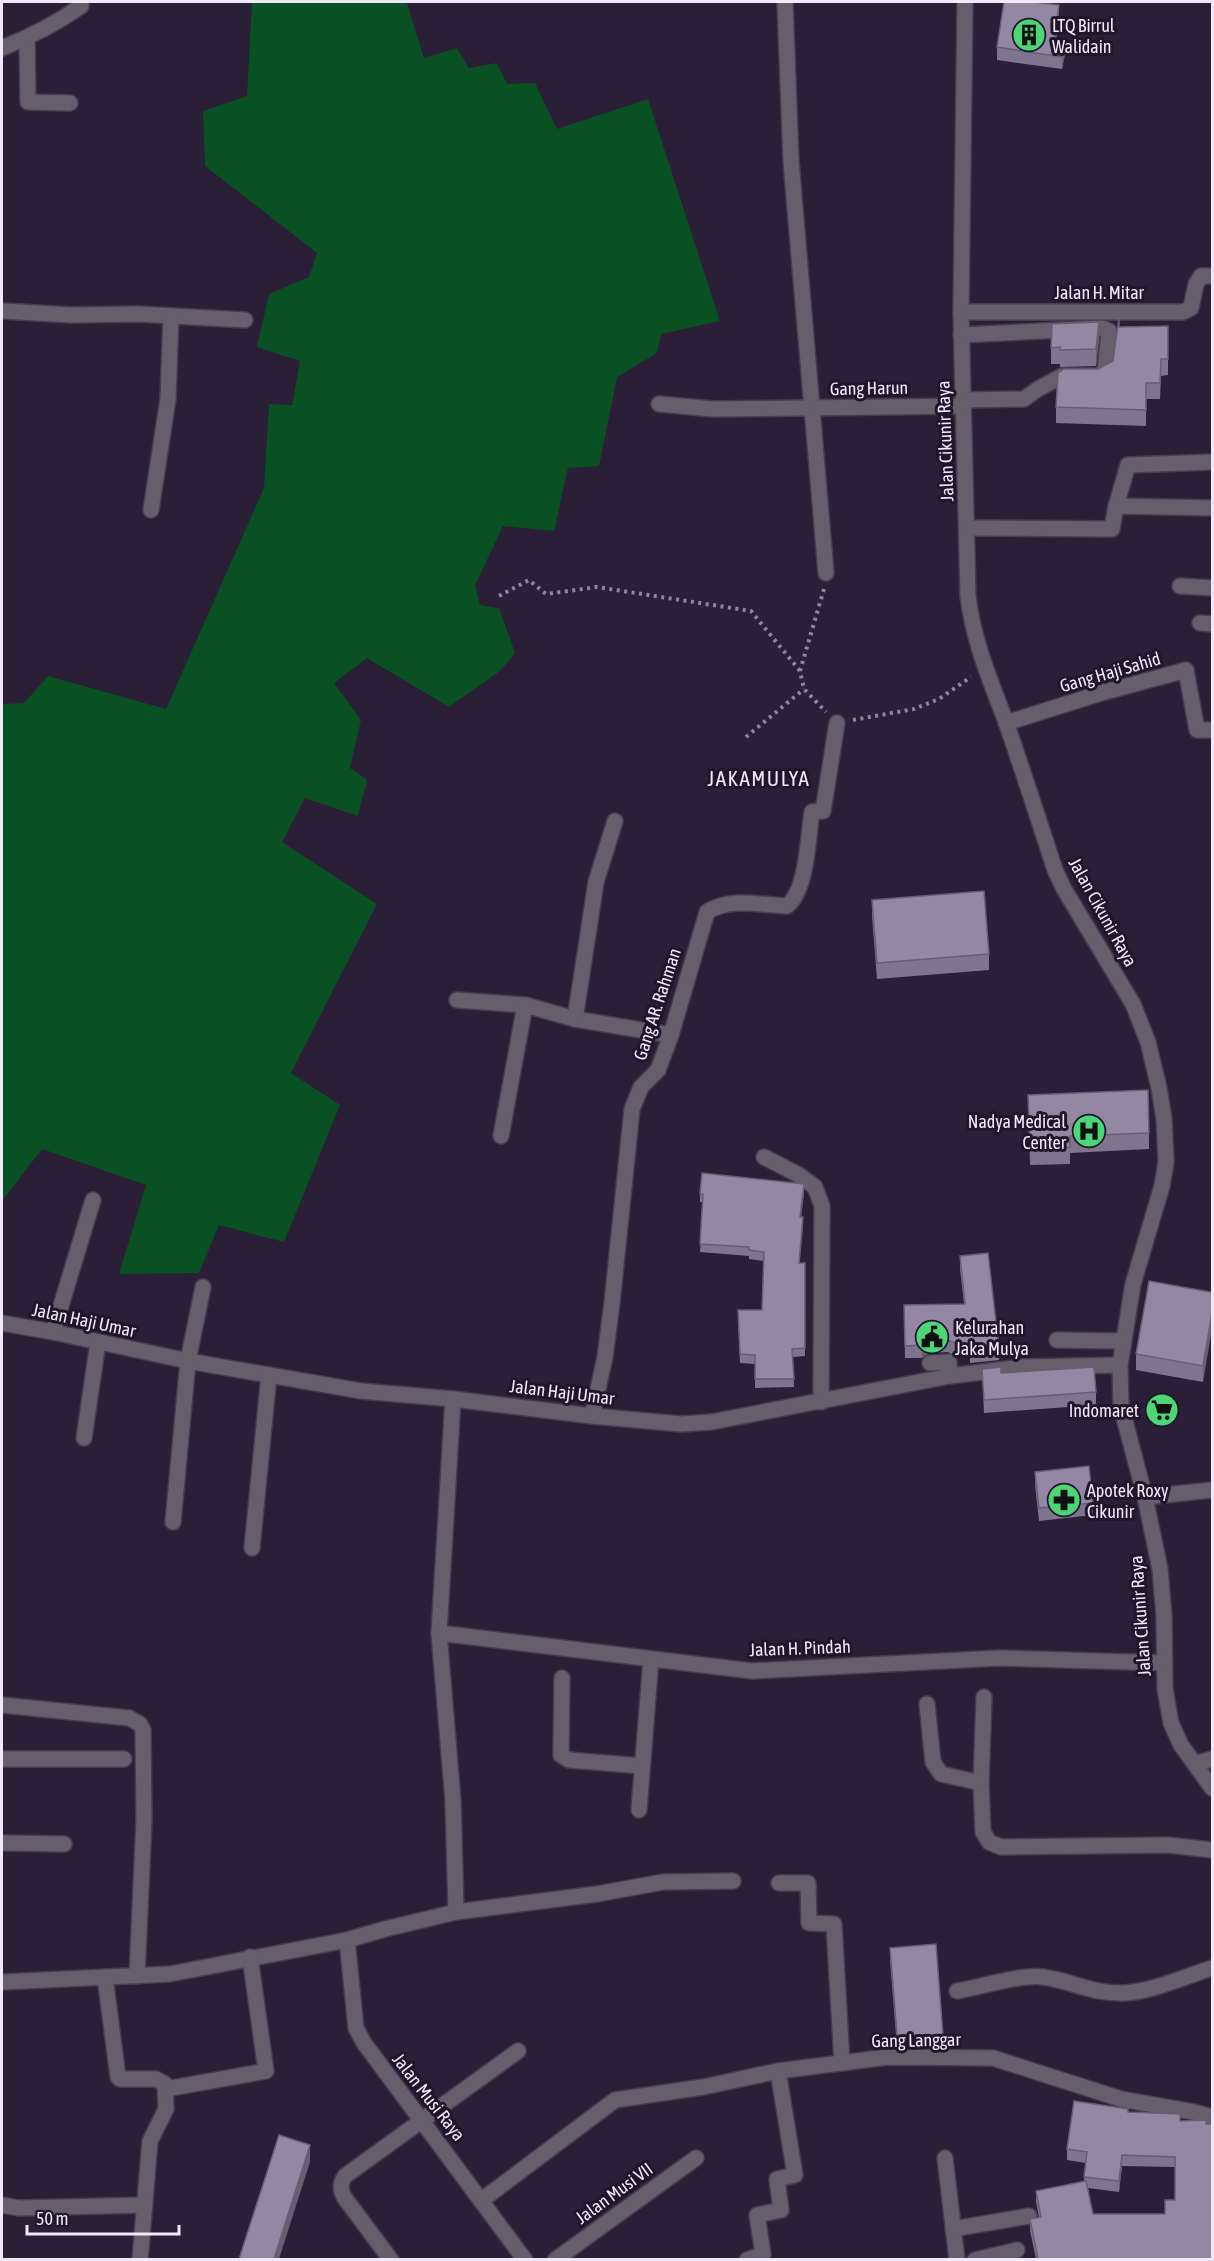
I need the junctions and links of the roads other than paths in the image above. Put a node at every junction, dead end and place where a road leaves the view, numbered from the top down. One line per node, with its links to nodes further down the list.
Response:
1 (81, 2): 4 (street)
2 (785, 2): 15 (street)
3 (965, 2): 9 (street, Jalan Cikunir Raya)
4 (27, 38): 5 (street); 6 (street)
5 (2, 48)
6 (70, 103)
7 (1212, 276): 9 (street, Jalan H. Mitar)
8 (2, 311): 10 (street)
9 (961, 312): 12 (street, Jalan Cikunir Raya)
10 (171, 316): 11 (street); 19 (street)
11 (245, 320)
12 (962, 335): 13 (street, Jalan Cikunir Raya); 13 (street, Gang Harun)
13 (963, 403): 15 (street, Gang Harun); 20 (street, Jalan Cikunir Raya)
14 (659, 404): 15 (street, Gang Harun)
15 (812, 408): 21 (street)
16 (1212, 462): 17 (street)
17 (1116, 506): 18 (street); 20 (street)
18 (1212, 508)
19 (151, 510)
20 (967, 528): 25 (street, Jalan Cikunir Raya)
21 (826, 573)
22 (1180, 586): 23 (street)
23 (1212, 588)
24 (837, 723): 31 (street, Gang AR. Rahman)
25 (1006, 723): 26 (street, Gang Haji Sahid); 39 (street, Jalan Cikunir Raya)
26 (1212, 730)
27 (615, 822): 30 (street)
28 (457, 1000): 29 (street)
29 (525, 1005): 30 (street); 32 (street)
30 (576, 1019): 31 (street)
31 (671, 1035): 48 (street, Gang AR. Rahman)
32 (501, 1136)
33 (764, 1157): 47 (street)
34 (93, 1200): 37 (street)
35 (203, 1287): 41 (street)
36 (2, 1323): 37 (street, Jalan Haji Umar)
37 (53, 1332): 40 (street, Jalan Haji Umar)
38 (1057, 1340): 39 (street)
39 (1123, 1341): 43 (street, Jalan Cikunir Raya)
40 (98, 1342): 41 (street, Jalan Haji Umar); 49 (street)
41 (188, 1361): 44 (street, Jalan Haji Umar); 52 (street)
42 (930, 1363): 45 (street)
43 (1120, 1365): 45 (street, Jalan Haji Umar); 51 (street, Jalan Cikunir Raya)
44 (269, 1375): 46 (street, Jalan Haji Umar); 53 (street)
45 (950, 1376): 47 (street, Jalan Haji Umar)
46 (453, 1399): 48 (street, Jalan Haji Umar); 54 (street)
47 (821, 1402): 48 (street, Jalan Haji Umar)
48 (592, 1416)
49 (84, 1438)
50 (1212, 1490): 51 (street)
51 (1145, 1497): 56 (street, Jalan Cikunir Raya)
52 (173, 1522)
53 (252, 1548)
54 (439, 1633): 55 (street, Jalan H. Pindah); 74 (street)
55 (651, 1659): 56 (street, Jalan H. Pindah); 65 (street)
56 (1164, 1663): 64 (street, Jalan Cikunir Raya)
57 (562, 1678): 65 (street)
58 (984, 1697): 66 (street)
59 (927, 1704): 66 (street)
60 (2, 1705): 78 (street)
61 (2, 1759): 62 (street)
62 (124, 1759)
63 (1212, 1759): 64 (street)
64 (1195, 1764): 67 (street, Jalan Cikunir Raya)
65 (642, 1766): 68 (street)
66 (981, 1783): 71 (street)
67 (1212, 1788)
68 (639, 1809)
69 (2, 1843): 70 (street)
70 (63, 1844)
71 (1212, 1850)
72 (733, 1881): 74 (street)
73 (779, 1883): 83 (street)
74 (456, 1912): 75 (street)
75 (347, 1940): 76 (street); 87 (street, Jalan Musi Raya)
76 (250, 1957): 78 (street); 85 (street)
77 (1212, 1968): 81 (street)
78 (137, 1976): 79 (street)
79 (105, 1977): 80 (street); 85 (street)
80 (2, 1982)
81 (957, 1991)
82 (518, 2051): 87 (street)
83 (842, 2063): 84 (street, Gang Langgar); 86 (street, Gang Langgar)
84 (778, 2071): 90 (street, Gang Langgar); 100 (street)
85 (166, 2089): 92 (street)
86 (1212, 2117)
87 (423, 2120): 90 (street, Jalan Musi Raya); 97 (street)
88 (696, 2158): 99 (street, Jalan Musi VII)
89 (945, 2158): 94 (street)
90 (482, 2200): 98 (street, Jalan Musi Raya)
91 (2, 2205): 92 (street)
92 (144, 2205): 96 (street)
93 (1029, 2216): 94 (street)
94 (953, 2229): 101 (street)
95 (1017, 2250): 102 (street)
96 (140, 2259)
97 (390, 2259)
98 (525, 2259)
99 (555, 2259)
100 (747, 2259)
101 (957, 2259)
102 (975, 2259)

